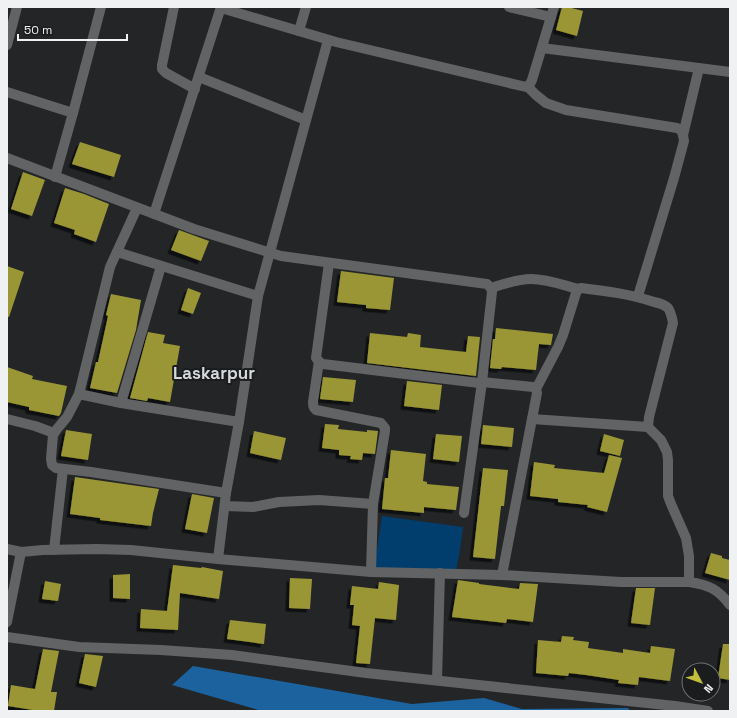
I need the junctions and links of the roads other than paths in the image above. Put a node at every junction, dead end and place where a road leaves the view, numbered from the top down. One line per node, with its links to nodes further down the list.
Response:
1 (17, 7): 11 (street)
2 (101, 7): 19 (street)
3 (174, 7): 17 (street)
4 (221, 7): 9 (street); 15 (street)
5 (306, 7): 9 (street)
6 (509, 7): 8 (street)
7 (554, 7): 8 (street)
8 (551, 17): 12 (street)
9 (299, 32): 10 (street)
10 (328, 40): 16 (street); 20 (street)
11 (7, 45)
12 (542, 48): 13 (street); 16 (street)
13 (699, 68): 14 (street); 21 (street)
14 (730, 72)
15 (199, 76): 17 (street); 20 (street)
16 (528, 87): 21 (street)
17 (195, 89): 25 (street)
18 (7, 92): 19 (street)
19 (73, 113): 23 (street)
20 (306, 120): 27 (street)
21 (683, 135): 33 (street)
22 (7, 158): 23 (street)
23 (56, 177): 24 (street)
24 (137, 208): 25 (street); 26 (street)
25 (154, 214): 27 (street)
26 (117, 252): 29 (street); 37 (street)
27 (270, 253): 28 (street); 32 (street)
28 (329, 263): 30 (street); 34 (street)
29 (161, 266): 32 (street); 38 (street)
30 (491, 288): 31 (street); 35 (street)
31 (578, 289): 33 (street); 36 (street)
32 (258, 296): 41 (street)
33 (638, 296): 42 (street)
34 (319, 362): 35 (street); 46 (street)
35 (482, 382): 36 (street); 48 (street)
36 (536, 389): 39 (street)
37 (79, 394): 38 (street); 43 (street)
38 (121, 403): 41 (street)
39 (532, 419): 42 (street); 55 (street)
40 (7, 420): 43 (street)
41 (239, 422): 45 (street)
42 (648, 428): 56 (street)
43 (54, 433): 44 (street)
44 (63, 469): 45 (street); 50 (street)
45 (226, 493): 47 (street)
46 (373, 504): 47 (street); 53 (street)
47 (225, 506): 52 (street)
48 (464, 513)
49 (7, 549): 51 (street)
50 (54, 550): 51 (street); 52 (street)
51 (21, 552): 58 (street)
52 (218, 559): 53 (street)
53 (371, 572): 54 (street)
54 (440, 573): 55 (street); 60 (street)
55 (502, 575): 56 (street)
56 (689, 582): 57 (street)
57 (730, 605)
58 (7, 622)
59 (7, 637): 60 (street)
60 (437, 680): 61 (street)
61 (675, 708): 62 (street)
62 (708, 711)

